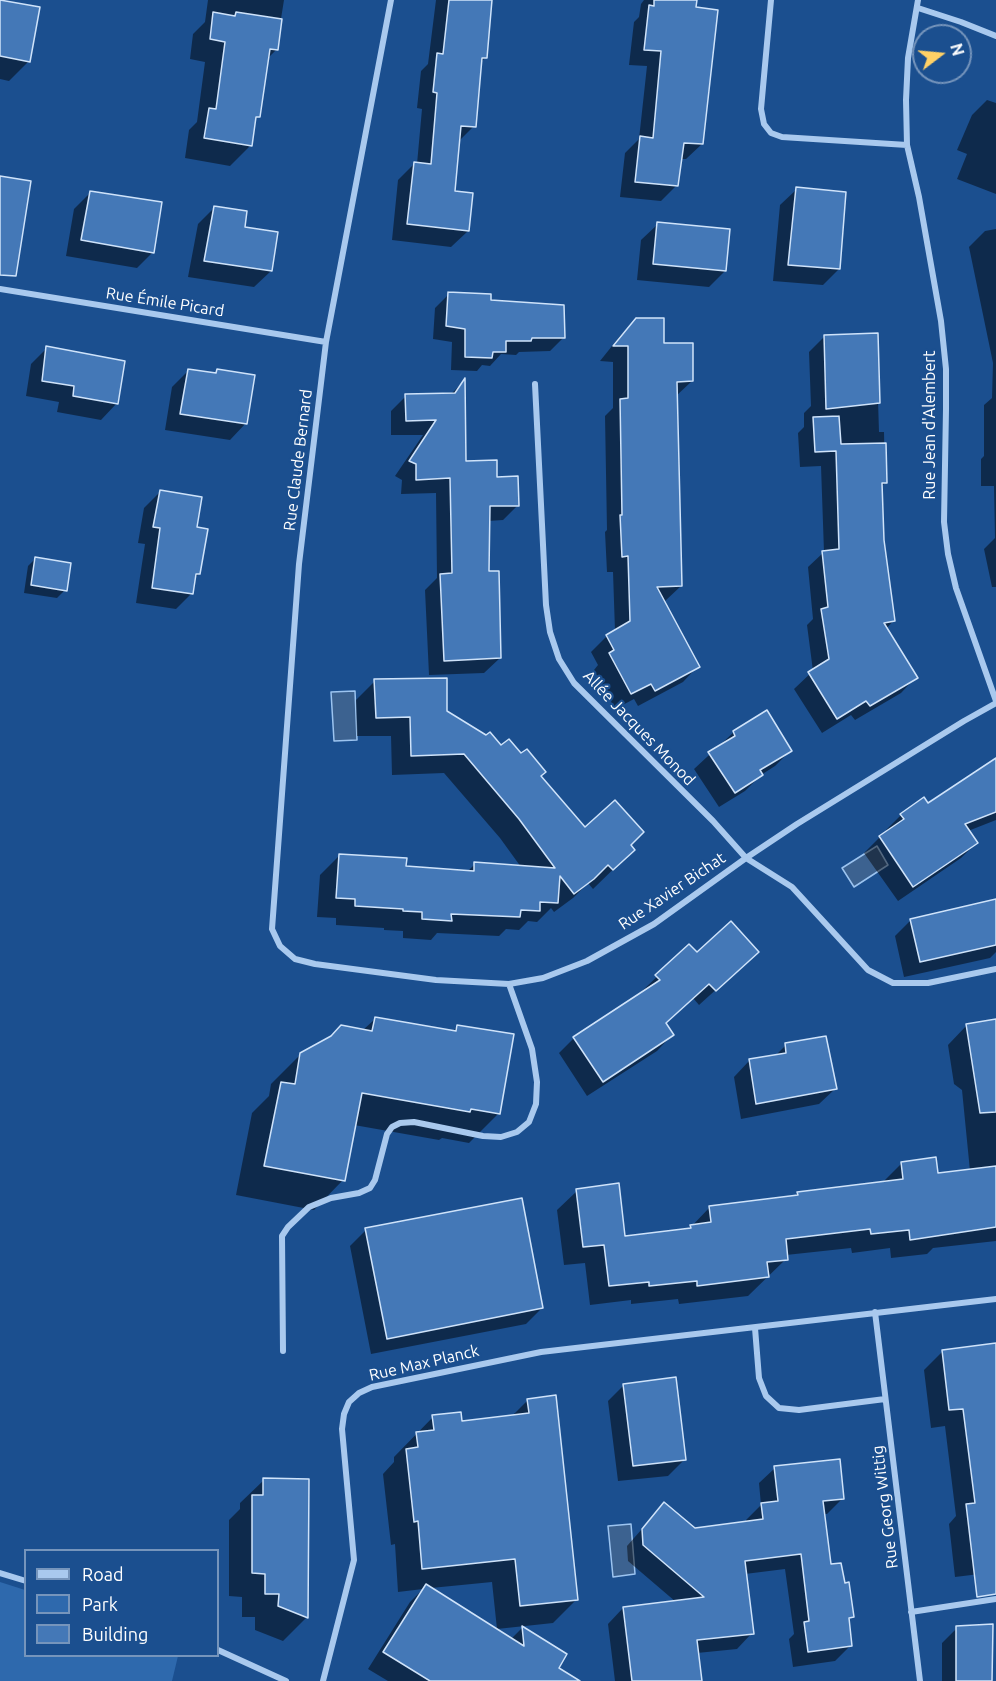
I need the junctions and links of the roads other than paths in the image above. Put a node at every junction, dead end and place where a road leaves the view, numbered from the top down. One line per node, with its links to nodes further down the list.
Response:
1 (391, 0): 8 (street, Rue Claude Bernard)
2 (771, 0): 6 (street)
3 (918, 0): 4 (street, Rue Jean d'Alembert)
4 (918, 8): 5 (street); 6 (street, Rue Jean d'Alembert)
5 (996, 36)
6 (907, 145): 10 (street, Rue Jean d'Alembert)
7 (0, 289): 8 (street, Rue Émile Picard)
8 (326, 342): 12 (street, Rue Claude Bernard)
9 (535, 384): 11 (street, Allée Jacques Monod)
10 (996, 702): 11 (street, Rue Xavier Bichat)
11 (746, 858): 13 (street, Allée Jacques Monod); 14 (street, Rue Xavier Bichat)
12 (272, 928): 14 (street, Rue Xavier Bichat)
13 (996, 969)
14 (509, 984): 18 (street)
15 (996, 1299): 16 (street, Rue Max Planck)
16 (874, 1312): 17 (street, Rue Max Planck); 19 (street)
17 (755, 1328): 19 (street); 26 (street, Rue Max Planck)
18 (283, 1351)
19 (885, 1399): 23 (street, Rue Georg Wittig)
20 (0, 1573): 21 (street)
21 (24, 1580)
22 (996, 1599): 23 (street)
23 (911, 1612): 27 (street, Rue Georg Wittig)
24 (219, 1650): 25 (street)
25 (286, 1681)
26 (323, 1681)
27 (920, 1681)

